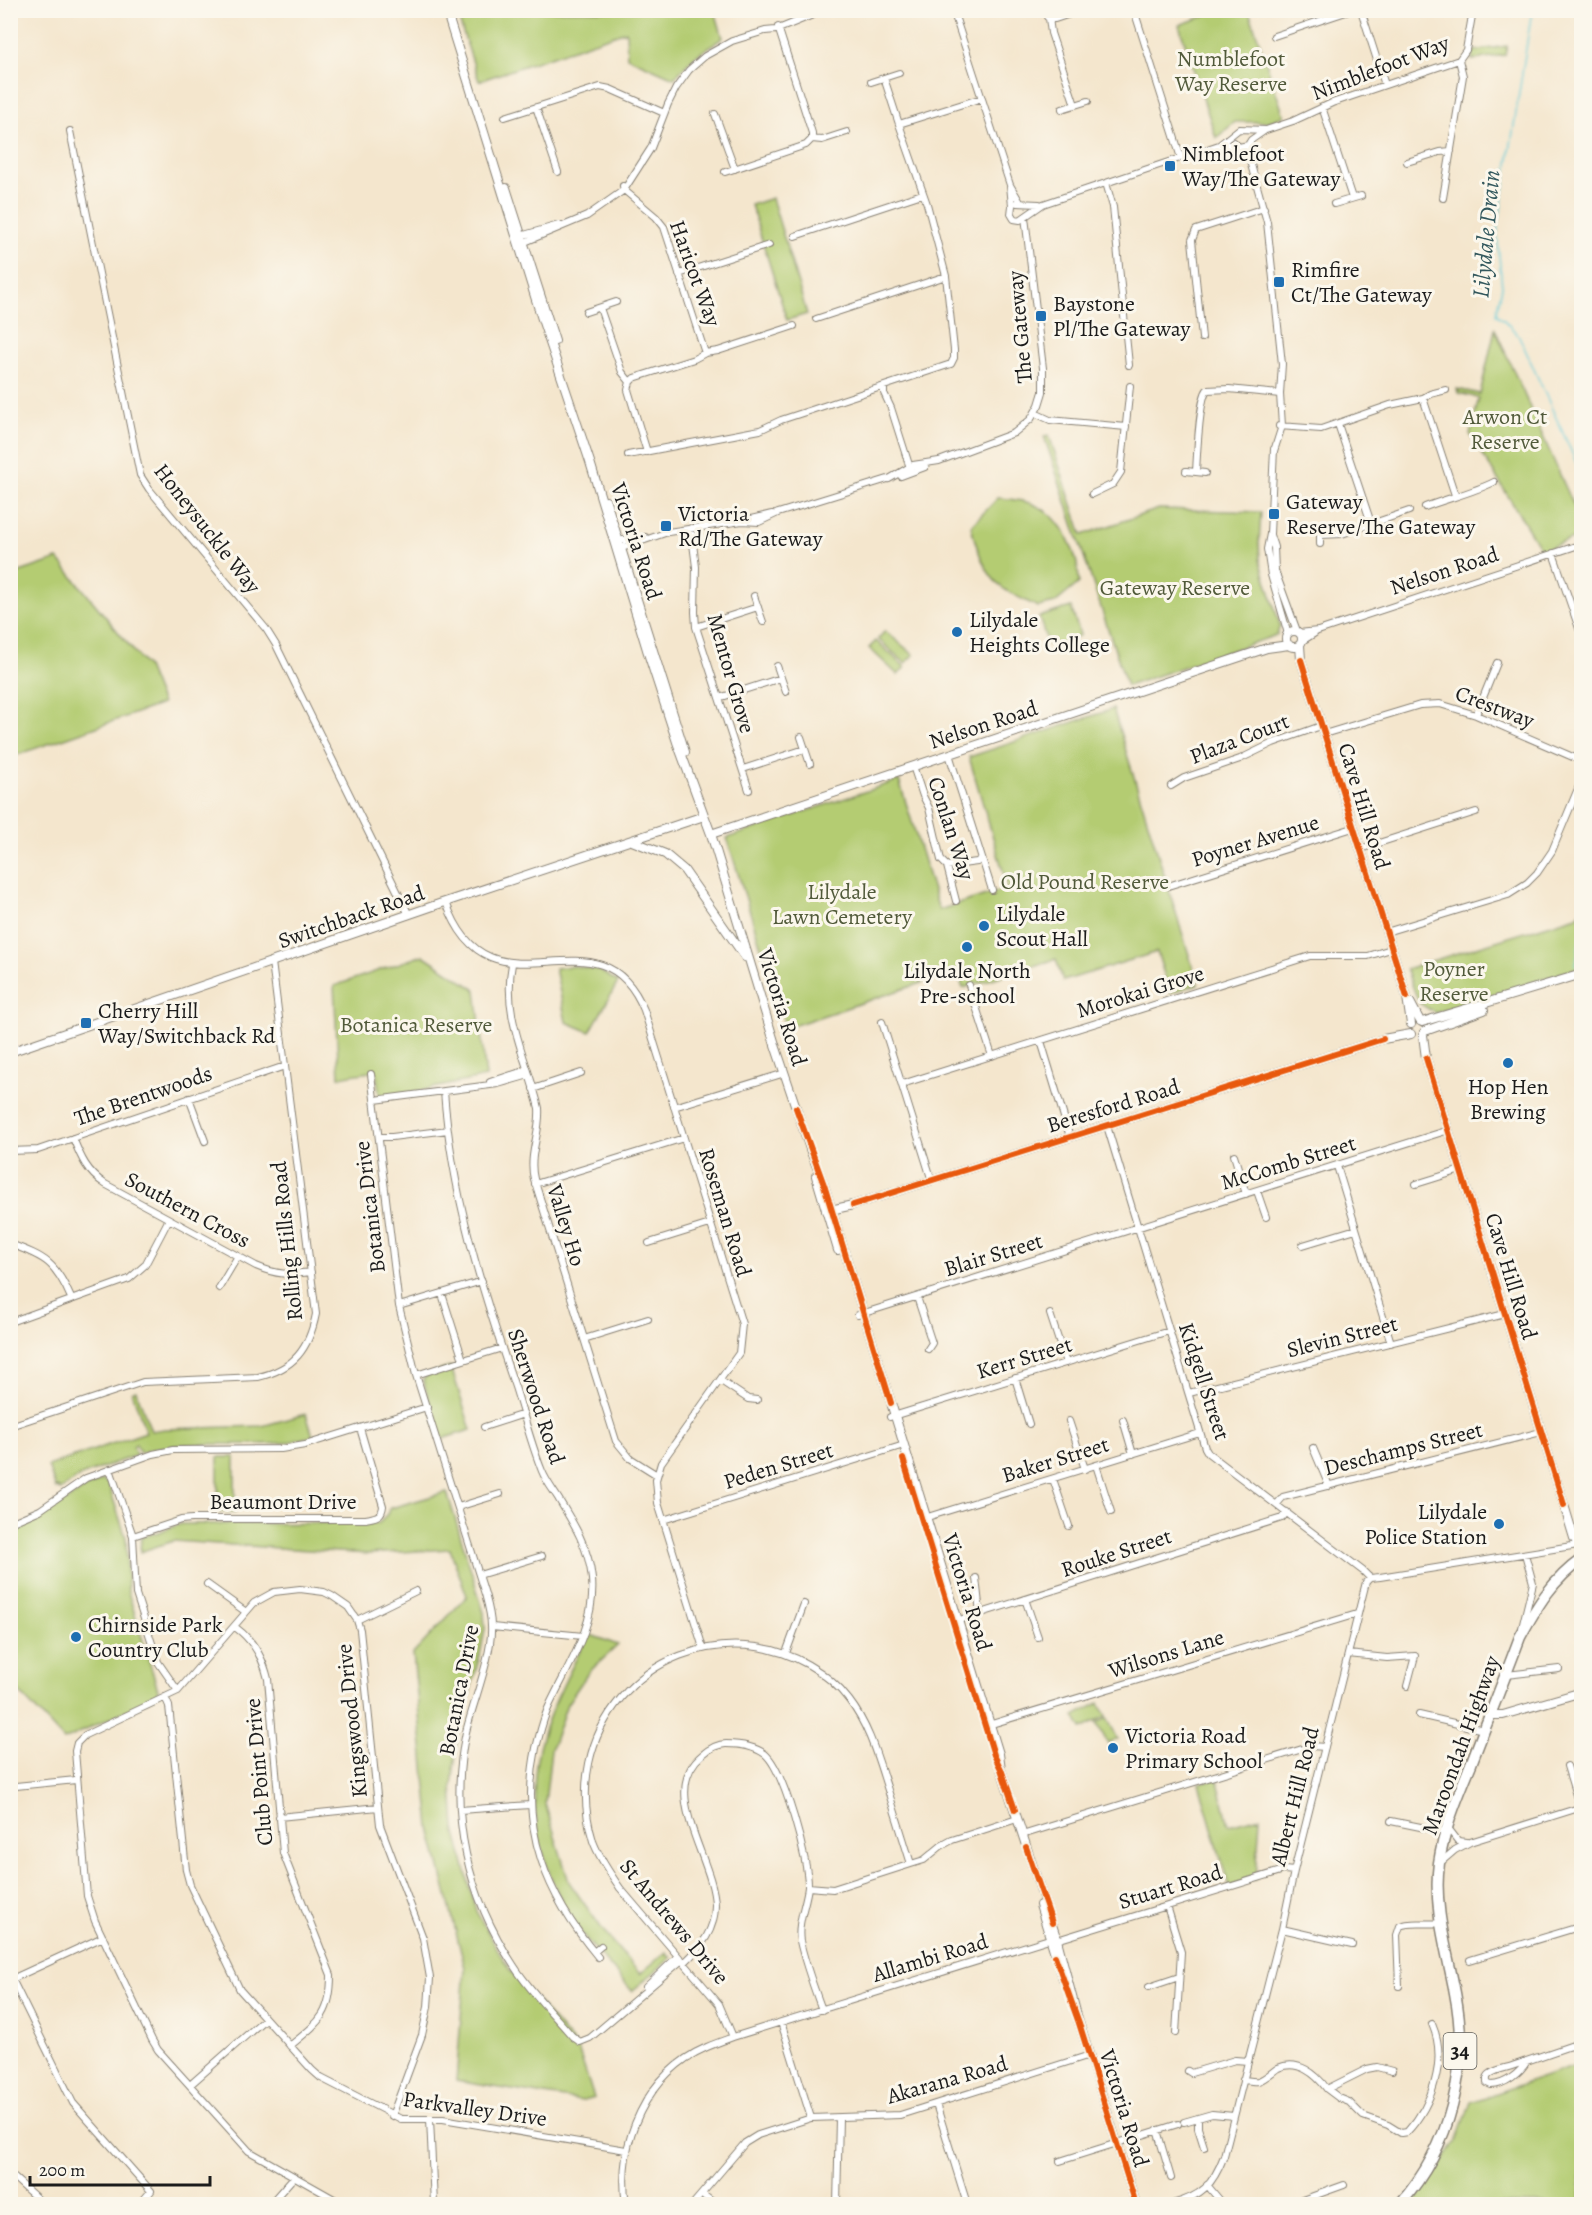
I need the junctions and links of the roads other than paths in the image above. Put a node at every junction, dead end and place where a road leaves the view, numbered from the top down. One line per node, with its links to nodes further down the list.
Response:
1 (446, 10): 72 (main road, Victoria Road)
2 (825, 10): 12 (street)
3 (953, 10): 20 (street)
4 (1045, 10): 10 (street)
5 (1082, 10): 10 (street)
6 (1352, 10): 13 (street)
7 (1361, 10): 19 (street)
8 (1473, 10): 15 (street, Nimblefoot Way)
9 (1134, 12): 43 (street)
10 (1050, 18): 22 (street)
11 (1287, 21): 13 (street)
12 (777, 28): 26 (street); 37 (street)
13 (1290, 31): 14 (street)
14 (1274, 36)
15 (1459, 60): 19 (street, Nimblefoot Way); 42 (street)
16 (899, 73): 17 (street)
17 (884, 78): 18 (street); 30 (street)
18 (871, 82)
19 (1385, 85): 24 (street, Nimblefoot Way)
20 (982, 98): 30 (street); 55 (street)
21 (1088, 101): 22 (street)
22 (1075, 105): 25 (street)
23 (536, 107): 26 (street); 28 (street); 45 (street)
24 (1322, 107): 32 (street, Nimblefoot Way); 59 (street)
25 (1062, 110)
26 (664, 113): 56 (street)
27 (715, 114): 29 (street)
28 (505, 117)
29 (719, 122): 31 (street); 49 (street)
30 (900, 124): 57 (street)
31 (710, 126)
32 (1266, 130): 34 (street, Nimblefoot Way); 38 (street, Nimblefoot Way)
33 (70, 131): 160 (street, Honeysuckle Way)
34 (1248, 131): 36 (street); 38 (street)
35 (847, 132): 37 (street)
36 (1234, 133): 39 (street); 40 (street)
37 (812, 139): 49 (street)
38 (1250, 143): 40 (street); 46 (street)
39 (1219, 145): 40 (street); 43 (street)
40 (1238, 146): 46 (street)
41 (1417, 151): 44 (street)
42 (1451, 151): 44 (street); 54 (street)
43 (1182, 158): 53 (street)
44 (1419, 159): 47 (street)
45 (554, 160): 48 (street); 50 (street)
46 (1250, 161): 65 (street)
47 (1407, 162)
48 (544, 163)
49 (735, 169): 51 (street)
50 (558, 172)
51 (724, 172)
52 (1437, 182): 54 (street)
53 (1106, 183): 62 (street); 90 (street)
54 (1446, 183): 60 (street)
55 (1010, 185): 61 (street); 64 (street)
56 (625, 188): 72 (street); 76 (street, Haricot Way)
57 (921, 195): 69 (street); 77 (street)
58 (1360, 196): 59 (street)
59 (1352, 198): 63 (street)
60 (1443, 198)
61 (1021, 203): 62 (street); 64 (street); 66 (street)
62 (1043, 204): 66 (street)
63 (1334, 204)
64 (1012, 206): 68 (street)
65 (1264, 208): 85 (street); 98 (street)
66 (1026, 216): 68 (street); 71 (street, The Gateway)
67 (816, 219): 69 (street)
68 (1017, 220): 71 (street, The Gateway)
69 (819, 228): 70 (street)
70 (795, 236)
71 (1027, 236): 100 (street, The Gateway)
72 (521, 240): 123 (main road, Victoria Road)
73 (746, 242): 75 (street)
74 (769, 244): 75 (street)
75 (748, 251): 76 (street)
76 (680, 274): 92 (street, Haricot Way)
77 (946, 276): 81 (street); 96 (street)
78 (616, 302): 79 (street)
79 (600, 308): 80 (street); 94 (street)
80 (586, 312)
81 (837, 312): 82 (street); 83 (street)
82 (816, 319)
83 (840, 321)
84 (794, 326): 87 (street)
85 (1201, 330): 86 (street); 88 (street)
86 (1192, 331)
87 (771, 333): 89 (street); 92 (street)
88 (1202, 338)
89 (774, 343)
90 (1127, 343): 91 (street); 93 (street)
91 (1118, 344)
92 (705, 353): 94 (street, Haricot Way)
93 (1130, 365)
94 (630, 382): 104 (street)
95 (1130, 386): 103 (street)
96 (885, 389): 104 (street); 106 (street)
97 (1446, 390): 99 (street)
98 (1278, 394): 102 (street); 108 (street)
99 (1423, 398): 101 (street); 113 (street)
100 (1035, 412): 103 (street); 106 (street, The Gateway)
101 (1338, 424): 102 (street); 117 (street)
102 (1280, 426): 130 (street)
103 (1126, 427): 111 (street)
104 (648, 452): 105 (street)
105 (628, 455)
106 (911, 467): 119 (street, The Gateway)
107 (1186, 471): 108 (street)
108 (1196, 472): 109 (street)
109 (1205, 473)
110 (1494, 482): 113 (street)
111 (1103, 488): 112 (street); 114 (street)
112 (1092, 494)
113 (1455, 495): 115 (street)
114 (1106, 496)
115 (1425, 507)
116 (1409, 511): 117 (street)
117 (1371, 523): 120 (street)
118 (1320, 525): 120 (street)
119 (691, 528): 123 (street, The Gateway); 128 (street, Mentor Grove)
120 (1321, 535): 121 (street)
121 (1320, 544)
122 (1581, 544): 124 (street, Nelson Road)
123 (617, 545): 149 (main road, Victoria Road)
124 (1553, 553): 129 (street); 130 (street, Nelson Road)
125 (754, 596): 126 (street)
126 (758, 607): 127 (street); 128 (street)
127 (763, 622)
128 (696, 627): 135 (street, Mentor Grove)
129 (1581, 637)
130 (1294, 639): 137 (main road, Cave Hill Road); 140 (main road, Nelson Road)
131 (1497, 663): 136 (street)
132 (777, 666): 133 (street)
133 (781, 678): 134 (street); 135 (street)
134 (786, 692)
135 (719, 698): 144 (street, Mentor Grove)
136 (1476, 715): 137 (street, Crestway); 141 (street, Crestway)
137 (1323, 730): 146 (street, Plaza Court); 150 (main road, Cave Hill Road)
138 (801, 737): 139 (street)
139 (805, 749): 142 (street); 144 (street)
140 (949, 754): 143 (main road, Nelson Road); 154 (street)
141 (1581, 761)
142 (810, 764)
143 (913, 766): 151 (main road, Nelson Road); 155 (street, Conlan Way)
144 (743, 770): 147 (street, Mentor Grove)
145 (1581, 779): 161 (street)
146 (1172, 786)
147 (749, 790)
148 (1476, 812): 153 (street)
149 (704, 816): 151 (main road, Victoria Road); 152 (main road, Switchback Road)
150 (1353, 828): 153 (main road, Cave Hill Road); 156 (street, Poyner Avenue)
151 (711, 834): 165 (main road, Victoria Road)
152 (631, 840): 159 (main road, Switchback Road); 165 (main road)
153 (1360, 849): 161 (main road, Cave Hill Road)
154 (981, 859): 155 (street); 157 (street)
155 (947, 866): 158 (street, Conlan Way)
156 (1168, 886)
157 (992, 890)
158 (956, 901)
159 (446, 902): 160 (main road, Switchback Road); 164 (street, Roseman Road)
160 (409, 915): 163 (main road, Switchback Road)
161 (1386, 932): 162 (main road, Cave Hill Road)
162 (1391, 949): 170 (main road, Cave Hill Road); 171 (street, Morokai Grove)
163 (272, 962): 172 (main road, Switchback Road); 174 (street, Rolling Hills Road)
164 (512, 964): 175 (street, Valley Ho); 184 (street, Roseman Road)
165 (751, 964): 177 (main road, Victoria Road)
166 (1581, 974): 170 (main road, Beresford Road)
167 (1581, 980): 170 (main road, Beresford Road)
168 (969, 985): 173 (street)
169 (882, 1022): 179 (street)
170 (1417, 1029): 185 (main road, Beresford Road); 187 (main road, Cave Hill Road)
171 (1041, 1041): 173 (street, Morokai Grove); 189 (street)
172 (10, 1052)
173 (992, 1056): 179 (street, Morokai Grove)
174 (285, 1066): 182 (street, The Brentwoods); 212 (street, Rolling Hills Road)
175 (528, 1073): 180 (street, Valley Ho); 181 (street)
176 (581, 1073): 180 (street)
177 (785, 1073): 184 (street); 202 (main road, Victoria Road)
178 (371, 1074): 183 (street, Botanica Drive)
179 (902, 1084): 197 (street)
180 (533, 1089): 198 (street, Valley Ho)
181 (444, 1091): 183 (street); 186 (street, Sherwood Road)
182 (189, 1098): 190 (street, The Brentwoods); 192 (street)
183 (375, 1100): 188 (street, Botanica Drive)
184 (674, 1107): 191 (street, Roseman Road)
185 (1107, 1126): 189 (main road, Beresford Road); 206 (street, Kidgell Street)
186 (448, 1130): 188 (street); 213 (street, Sherwood Road)
187 (1449, 1130): 195 (street, McComb Street); 196 (main road, Cave Hill Road)
188 (379, 1137): 218 (street, Botanica Drive)
189 (1070, 1137): 197 (main road, Beresford Road)
190 (73, 1138): 193 (street, The Brentwoods); 204 (street, Southern Cross)
191 (684, 1138): 198 (street); 205 (street, Roseman Road)
192 (205, 1141)
193 (10, 1151)
194 (1234, 1155): 201 (street)
195 (1337, 1166): 200 (street, McComb Street); 207 (street)
196 (1461, 1170): 199 (street); 221 (main road, Cave Hill Road)
197 (932, 1180): 202 (main road, Beresford Road)
198 (536, 1184): 225 (street, Valley Ho)
199 (1416, 1184)
200 (1257, 1191): 201 (street, McComb Street); 203 (street)
201 (1246, 1194): 206 (street, McComb Street)
202 (829, 1213): 219 (main road, Victoria Road)
203 (1266, 1217)
204 (169, 1219): 211 (street, Southern Cross); 217 (street)
205 (710, 1224): 208 (street); 233 (street, Roseman Road)
206 (1138, 1227): 216 (street, Blair Street); 224 (street, Kidgell Street)
207 (1356, 1229): 210 (street); 226 (street)
208 (649, 1243)
209 (10, 1245): 217 (street)
210 (1303, 1245)
211 (238, 1256): 212 (street, Southern Cross); 214 (street)
212 (311, 1272): 242 (street, Rolling Hills Road)
213 (482, 1281): 215 (street); 227 (street, Sherwood Road)
214 (219, 1288)
215 (442, 1294): 218 (street); 229 (street)
216 (917, 1297): 219 (street, Blair Street); 228 (street)
217 (70, 1298): 223 (street)
218 (399, 1306): 231 (street, Botanica Drive)
219 (861, 1314): 238 (main road, Victoria Road)
220 (1050, 1314): 230 (street)
221 (1505, 1314): 226 (street, Slevin Street); 245 (main road, Cave Hill Road)
222 (648, 1319): 225 (street)
223 (10, 1322)
224 (1169, 1331): 230 (street, Kerr Street); 234 (street, Kidgell Street)
225 (584, 1339): 253 (street, Valley Ho)
226 (1391, 1343): 234 (street, Slevin Street)
227 (502, 1348): 229 (street); 237 (street, Sherwood Road)
228 (928, 1349)
229 (462, 1360): 231 (street)
230 (1066, 1363): 232 (street, Kerr Street)
231 (416, 1375): 236 (street, Botanica Drive)
232 (1015, 1378): 238 (street, Kerr Street); 241 (street)
233 (721, 1381): 235 (street); 253 (street, Roseman Road)
234 (1189, 1393): 246 (street, Kidgell Street)
235 (757, 1400)
236 (427, 1407): 244 (street); 258 (street, Botanica Drive)
237 (524, 1414): 243 (street); 284 (street, Sherwood Road)
238 (892, 1417): 247 (main road, Victoria Road)
239 (1123, 1420): 249 (street)
240 (1069, 1421): 252 (street)
241 (1029, 1424)
242 (10, 1426)
243 (484, 1427)
244 (360, 1428): 251 (street); 265 (street, Beaumont Drive)
245 (1541, 1432): 255 (street, Deschamps Street); 266 (main road, Cave Hill Road)
246 (1200, 1433): 249 (street, Baker Street); 257 (street, Kidgell Street)
247 (901, 1445): 261 (main road, Victoria Road); 262 (street, Peden Street)
248 (1313, 1448): 255 (street)
249 (1133, 1454): 250 (street, Baker Street)
250 (1096, 1465): 252 (street, Baker Street); 259 (street)
251 (110, 1469): 263 (street); 265 (street)
252 (1085, 1469): 254 (street, Baker Street)
253 (657, 1475): 262 (street)
254 (1053, 1479): 261 (street, Baker Street); 264 (street)
255 (1329, 1486): 257 (street, Deschamps Street)
256 (500, 1494): 258 (street)
257 (1276, 1504): 260 (street, Kidgell Street)
258 (458, 1508): 270 (street, Botanica Drive)
259 (1111, 1512)
260 (1287, 1512): 272 (street, Kidgell Street); 275 (street, Rouke Street)
261 (924, 1519): 281 (main road, Victoria Road)
262 (663, 1520): 287 (street)
263 (10, 1523)
264 (1069, 1526)
265 (133, 1536): 293 (street)
266 (1580, 1547): 267 (street)
267 (1525, 1554): 272 (street); 286 (street)
268 (542, 1556): 270 (street)
269 (1579, 1562): 286 (highway, Maroondah Highway / 34)
270 (479, 1575): 283 (street, Botanica Drive)
271 (976, 1578): 278 (street)
272 (1370, 1578): 279 (street, Albert Hill Road)
273 (207, 1584): 277 (street)
274 (416, 1591): 280 (street)
275 (1025, 1599): 278 (street, Rouke Street); 285 (street)
276 (804, 1604): 288 (street)
277 (246, 1612): 280 (street, Kingswood Drive); 282 (street, Kingswood Drive)
278 (980, 1613): 281 (street, Rouke Street)
279 (1357, 1614): 289 (street, Albert Hill Road); 298 (street, Wilsons Lane)
280 (357, 1620): 305 (street, Kingswood Drive)
281 (956, 1621): 298 (main road, Victoria Road)
282 (235, 1627): 293 (street, Kingswood Drive); 308 (street, Club Point Drive)
283 (492, 1627): 284 (street); 307 (street, Botanica Drive)
284 (583, 1636): 304 (street, Sherwood Road)
285 (1038, 1637)
286 (1520, 1637): 291 (highway, Maroondah Highway / 34)
287 (703, 1648): 288 (street, St Andrews Drive); 327 (street, St Andrews Drive)
288 (786, 1653): 314 (street, St Andrews Drive)
289 (1348, 1654): 292 (street); 300 (street, Albert Hill Road)
290 (1559, 1670): 291 (street)
291 (1506, 1676): 297 (highway, Maroondah Highway / 34)
292 (1407, 1686)
293 (178, 1691): 295 (street, Kingswood Drive)
294 (1581, 1692): 297 (main road)
295 (165, 1697): 302 (street, Kingswood Drive); 334 (street, Parkvalley Drive)
296 (1419, 1715): 299 (street)
297 (1490, 1715): 299 (highway, Maroondah Highway / 34)
298 (988, 1726): 309 (main road, Victoria Road)
299 (1484, 1730): 311 (highway, Maroondah Highway / 34)
300 (1325, 1747): 312 (street); 316 (street, Albert Hill Road)
301 (1566, 1766): 306 (street)
302 (76, 1780): 303 (street); 322 (street)
303 (10, 1789)
304 (530, 1805): 307 (street); 326 (street, Sherwood Road)
305 (378, 1807): 308 (street); 350 (street, Kingswood Drive)
306 (1581, 1808): 313 (street)
307 (460, 1810): 327 (street, Botanica Drive)
308 (279, 1817): 340 (street, Club Point Drive)
309 (1017, 1819): 312 (main road, Victoria Road); 314 (street)
310 (1391, 1821): 311 (street)
311 (1446, 1829): 313 (street); 315 (highway, Maroondah Highway / 34)
312 (1022, 1835): 323 (main road, Victoria Road)
313 (1470, 1842): 315 (street)
314 (911, 1864): 317 (street)
315 (1439, 1864): 319 (highway, Maroondah Highway / 34)
316 (1294, 1871): 318 (street, Stuart Road); 321 (street, Albert Hill Road)
317 (807, 1887): 327 (street, Botanica Drive); 333 (street, Botanica Drive)
318 (1167, 1906): 323 (street, Stuart Road); 330 (street)
319 (1440, 1923): 331 (street); 362 (highway, Maroondah Highway / 34)
320 (1579, 1927): 324 (street); 328 (street)
321 (1282, 1929): 325 (street); 342 (street, Albert Hill Road)
322 (102, 1937): 329 (street); 347 (street)
323 (1053, 1939): 333 (street, Allambi Road); 341 (main road, Victoria Road)
324 (1581, 1942)
325 (1352, 1945)
326 (601, 1946)
327 (682, 1960): 338 (street, St Andrews Drive)
328 (1470, 1960)
329 (11, 1977): 369 (street)
330 (1179, 1977): 332 (street); 337 (street)
331 (1399, 1986)
332 (1149, 1987)
333 (822, 2010): 335 (street, Allambi Road)
334 (266, 2019): 340 (street, Parkvalley Drive); 347 (street)
335 (781, 2022): 338 (street, Allambi Road); 352 (street)
336 (1432, 2024): 348 (street)
337 (1176, 2033)
338 (733, 2037): 359 (street, Allambi Road)
339 (1581, 2042): 343 (street)
340 (290, 2046): 350 (street, Parkvalley Drive)
341 (1090, 2055): 349 (street, Akarana Road); 357 (main road, Victoria Road)
342 (1248, 2061): 344 (street); 346 (street, Albert Hill Road)
343 (1527, 2061): 343 (street)
344 (1188, 2072)
345 (1392, 2072): 348 (street)
346 (1243, 2080): 348 (street); 351 (street, Albert Hill Road)
347 (190, 2085): 363 (street)
348 (1327, 2089)
349 (936, 2104): 353 (street, Akarana Road); 377 (street)
350 (392, 2116): 355 (street, Parkvalley Drive)
351 (1234, 2116): 354 (street); 365 (street, Albert Hill Road)
352 (811, 2118): 353 (street, Akarana Road); 367 (street, Akarana Road)
353 (839, 2118): 376 (street)
354 (1198, 2118): 356 (street); 358 (street)
355 (430, 2119): 359 (street, Parkvalley Drive); 372 (street)
356 (1157, 2130): 357 (street); 364 (street)
357 (1118, 2143): 360 (street); 378 (main road, Victoria Road)
358 (1204, 2146)
359 (626, 2150): 373 (street, Allambi Road)
360 (1060, 2161)
361 (10, 2174): 368 (street)
362 (1422, 2174): 382 (highway, Maroondah Highway / 34); 383 (highway, Maroondah Highway / 34)
363 (293, 2178): 370 (street); 371 (street)
364 (1171, 2178)
365 (1207, 2185): 379 (street, Albert Hill Road); 380 (street)
366 (1344, 2185): 381 (street)
367 (702, 2194): 374 (street, Akarana Road); 375 (street)
368 (43, 2205)
369 (140, 2205)
370 (270, 2205)
371 (343, 2205)
372 (434, 2205)
373 (626, 2205)
374 (693, 2205)
375 (715, 2205)
376 (837, 2205)
377 (967, 2205)
378 (1136, 2205)
379 (1172, 2205)
380 (1222, 2205)
381 (1291, 2205)
382 (1392, 2205)
383 (1400, 2205)

